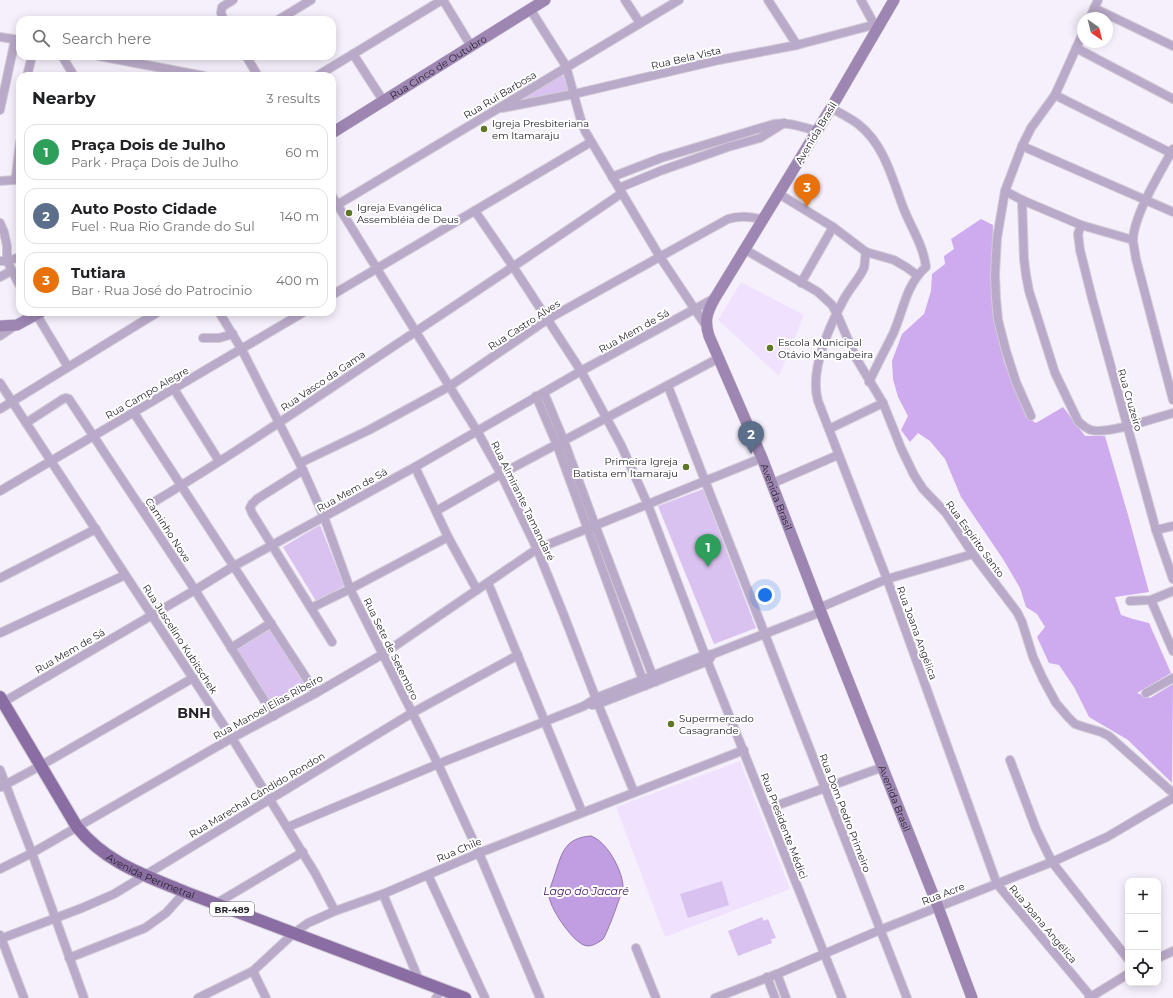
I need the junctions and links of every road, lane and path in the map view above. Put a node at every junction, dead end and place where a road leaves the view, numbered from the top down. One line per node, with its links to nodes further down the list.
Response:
1 (233, 0): 12 (street)
2 (311, 0): 13 (street)
3 (443, 0): 20 (street); 23 (street)
4 (545, 0): 11 (street, Rua Cinco de Outubro)
5 (625, 0): 14 (street)
6 (679, 0): 14 (street, Rua Rui Barbosa)
7 (768, 0): 19 (street)
8 (861, 0): 15 (street)
9 (894, 0): 15 (street, Avenida Brasil)
10 (1096, 4): 21 (street)
11 (530, 9): 20 (street, Rua Cinco de Outubro); 28 (street)
12 (222, 16)
13 (285, 16)
14 (640, 23): 28 (street, Rua Rui Barbosa)
15 (877, 24): 19 (street, Rua Bela Vista); 39 (street, Avenida Brasil)
16 (0, 37): 17 (street)
17 (16, 40)
18 (16, 43): 34 (street)
19 (797, 44): 35 (street, Rua Bela Vista)
20 (471, 46): 38 (street, Rua Cinco de Outubro)
21 (1173, 46)
22 (1076, 48): 36 (street); 37 (street)
23 (353, 54): 33 (street); 38 (street)
24 (31, 60): 29 (street)
25 (64, 60): 30 (street)
26 (120, 60): 31 (street)
27 (248, 60): 32 (street)
28 (566, 66): 35 (street); 40 (street, Rua Rui Barbosa)
29 (28, 72)
30 (72, 72)
31 (183, 72)
32 (256, 72)
33 (324, 72)
34 (3, 85): 41 (street)
35 (574, 94): 40 (street, Rua Bela Vista); 45 (street)
36 (1055, 95): 46 (street); 47 (street)
37 (1173, 99)
38 (384, 102): 43 (street, Rua Cinco de Outubro)
39 (831, 108): 44 (street, Avenida Brasil); 73 (street)
40 (495, 109): 56 (street, Rua Rui Barbosa)
41 (0, 110)
42 (785, 123): 44 (street); 49 (street); 51 (street, Rua Vasco da Gama)
43 (336, 131)
44 (817, 131): 53 (street, Avenida Brasil)
45 (591, 142): 49 (street); 58 (street)
46 (1022, 146): 52 (street); 55 (street)
47 (1172, 152): 55 (street)
48 (16, 176): 50 (street)
49 (612, 177): 51 (street)
50 (0, 180)
51 (620, 190): 67 (street); 70 (street, Rua Vasco da Gama)
52 (1005, 191): 54 (street); 110 (street)
53 (779, 194): 60 (street, Avenida Brasil); 63 (street)
54 (1022, 200): 62 (street); 114 (street)
55 (1146, 200): 59 (street); 64 (street)
56 (336, 205)
57 (336, 209): 71 (street, Rua Almirante Tamandaré)
58 (475, 211): 70 (street, Rua Presidente Médici); 71 (street)
59 (1173, 212)
60 (762, 219): 65 (street, Avenida Brasil); 67 (street, Rua Castro Alves)
61 (0, 223): 69 (street)
62 (1081, 225): 64 (street); 114 (street, Rua Cruzeiro)
63 (833, 227): 66 (street); 76 (street)
64 (1133, 240): 104 (street)
65 (744, 249): 76 (street, Rua Espírito Santo); 78 (street, Avenida Brasil)
66 (866, 252): 73 (street); 80 (street, Rua Joana Angélica)
67 (660, 257): 79 (street); 86 (street, Rua Castro Alves)
68 (16, 258): 69 (street)
69 (4, 261): 72 (street)
70 (514, 268): 86 (street, Rua Presidente Médici); 90 (street, Rua Vasco da Gama)
71 (376, 269): 77 (street); 90 (street, Rua Almirante Tamandaré)
72 (11, 271): 74 (street); 75 (street)
73 (917, 275): 98 (street)
74 (0, 277)
75 (16, 279)
76 (801, 283): 80 (street, Rua Espírito Santo)
77 (336, 293)
78 (715, 298): 79 (street, Rua Mem de Sá); 89 (street, Avenida Brasil)
79 (695, 309): 89 (street); 97 (street, Rua Mem de Sá)
80 (837, 314): 98 (street, Rua Espírito Santo); 115 (street, Rua Joana Angélica)
81 (32, 316): 87 (street)
82 (39, 316): 96 (street)
83 (151, 316): 96 (street)
84 (222, 316): 91 (street, Rua Sete de Setembro)
85 (297, 316): 94 (street, Rua Campo Alegre)
86 (548, 319): 97 (street, Rua Presidente Médici); 100 (street, Rua Castro Alves)
87 (17, 325): 88 (street); 92 (street)
88 (0, 326)
89 (706, 326): 95 (street, Avenida Brasil)
90 (416, 332): 100 (street, Rua Almirante Tamandaré); 113 (street, Rua Vasco da Gama)
91 (233, 334): 93 (street); 94 (street, Rua Sete de Setembro)
92 (0, 336)
93 (203, 338)
94 (242, 350): 102 (street, Rua Campo Alegre); 113 (street, Rua Sete de Setembro)
95 (718, 358): 101 (street); 120 (street, Avenida Brasil)
96 (68, 367): 105 (street)
97 (581, 371): 103 (street, Rua Mem de Sá); 111 (street, Rua Presidente Médici)
98 (869, 382): 106 (street, Rua Espírito Santo)
99 (0, 383): 105 (street, Rua Juscelino Kubitschek)
100 (450, 386): 116 (street, Rua Almirante Tamandaré); 123 (street, Rua Castro Alves)
101 (668, 386): 111 (street); 126 (street, Rua Dom Pedro Primeiro)
102 (174, 389): 108 (street, Rua Campo Alegre); 122 (street)
103 (540, 394): 116 (street, Rua Mem de Sá); 118 (street)
104 (1173, 400)
105 (12, 402): 107 (street); 112 (street, Rua Juscelino Kubitschek)
106 (883, 403): 115 (street); 141 (street, Rua Espírito Santo)
107 (0, 409)
108 (134, 413): 117 (street, Rua Campo Alegre); 128 (street)
109 (1173, 413): 114 (street)
110 (1031, 416)
111 (607, 418): 118 (street); 130 (street, Rua Presidente Médici)
112 (26, 422): 117 (street, Caminho Nove); 121 (street, Rua Juscelino Kubitschek)
113 (280, 422): 122 (street, Rua Vasco da Gama); 123 (street, Rua Sete de Setembro)
114 (1127, 426): 137 (street, Rua Cruzeiro)
115 (829, 429): 119 (street, Rua Joana Angélica)
116 (477, 431): 124 (street, Rua Mem de Sá); 125 (street, Rua Almirante Tamandaré)
117 (94, 436): 121 (street, Rua Campo Alegre); 131 (street, Caminho Nove)
118 (560, 443): 125 (street); 135 (street)
119 (838, 455): 127 (street); 145 (street, Rua Joana Angélica)
120 (762, 458): 126 (street, Rua Manoel Elias Ribeiro); 127 (street, Avenida Brasil)
121 (52, 461): 129 (street, Rua Campo Alegre); 136 (street, Rua Juscelino Kubitschek)
122 (219, 461): 128 (street, Rua Vasco da Gama)
123 (302, 466): 133 (street, Rua Sete de Setembro); 139 (street, Rua Castro Alves)
124 (415, 467): 132 (street); 133 (street, Rua Mem de Sá)
125 (501, 474): 132 (street); 140 (street, Rua Almirante Tamandaré)
126 (704, 482): 130 (street, Rua Manoel Elias Ribeiro); 159 (street, Rua Dom Pedro Primeiro)
127 (772, 484): 155 (street, Avenida Brasil)
128 (181, 486): 131 (street, Rua Vasco da Gama); 142 (street)
129 (0, 491)
130 (648, 505): 135 (street, Rua Manoel Elias Ribeiro); 165 (street, Rua Presidente Médici)
131 (142, 509): 149 (street, Caminho Nove)
132 (436, 511): 138 (street)
133 (324, 517): 139 (street, Rua Mem de Sá); 148 (street, Rua Sete de Setembro)
134 (1173, 526): 137 (street)
135 (591, 527): 140 (street, Rua Manoel Elias Ribeiro); 168 (street); 169 (street)
136 (96, 529): 143 (street, Rua Juscelino Kubitschek); 144 (street)
137 (1156, 530): 146 (street, Rua Cruzeiro)
138 (448, 536): 148 (street); 150 (street)
139 (273, 544): 142 (street, Rua Mem de Sá); 154 (street)
140 (537, 549): 147 (street, Rua Manoel Elias Ribeiro); 173 (street, Rua Almirante Tamandaré)
141 (973, 554): 145 (street); 187 (street, Rua Espírito Santo)
142 (234, 566): 149 (street, Rua Mem de Sá); 157 (street)
143 (125, 575): 156 (street, Rua Juscelino Kubitschek); 158 (street)
144 (0, 578)
145 (887, 579): 155 (street); 201 (street, Rua Joana Angélica)
146 (1173, 579)
147 (488, 583): 150 (street, Rua Manoel Elias Ribeiro); 164 (street)
148 (350, 589): 154 (street); 163 (street, Rua Sete de Setembro)
149 (195, 590): 156 (street, Rua Mem de Sá); 161 (street, Caminho Nove)
150 (477, 590): 163 (street, Rua Manoel Elias Ribeiro)
151 (1173, 591): 152 (street)
152 (1150, 600): 153 (street); 162 (street)
153 (1130, 601)
154 (311, 608): 160 (street)
155 (820, 610): 159 (street); 182 (street, Avenida Brasil)
156 (152, 615): 166 (street, Rua Juscelino Kubitschek); 172 (street, Rua Mem de Sá)
157 (271, 623): 161 (street); 170 (street)
158 (0, 633)
159 (764, 635): 165 (street); 185 (street, Rua Dom Pedro Primeiro)
160 (332, 642)
161 (231, 648): 175 (street, Caminho Nove)
162 (1173, 651)
163 (383, 654): 170 (street, Rua Manoel Elias Ribeiro); 174 (street, Rua Sete de Setembro)
164 (518, 655): 174 (street, Rua Marechal Cândido Rondon); 176 (street)
165 (709, 657): 168 (street); 178 (street, Rua Presidente Médici)
166 (193, 678): 177 (street, Rua Juscelino Kubitschek); 181 (street)
167 (1173, 678): 171 (street)
168 (654, 679): 169 (street)
169 (644, 683): 173 (street)
170 (316, 693): 175 (street, Rua Manoel Elias Ribeiro)
171 (1146, 693)
172 (1, 701): 181 (main road, Avenida Perimetral / BR-489)
173 (597, 701): 176 (street); 186 (street, Rua Almirante Tamandaré)
174 (412, 713): 180 (street, Rua Sete de Setembro); 189 (street, Rua Marechal Cândido Rondon)
175 (274, 716): 177 (street, Rua Manoel Elias Ribeiro)
176 (545, 722): 180 (street); 191 (street)
177 (232, 738): 189 (street, Rua Juscelino Kubitschek); 192 (street, Rua Manoel Elias Ribeiro)
178 (744, 750): 186 (street, Rua Chile); 190 (street, Rua Presidente Médici)
179 (1010, 760): 197 (street)
180 (438, 764): 193 (street); 196 (street, Rua Sete de Setembro)
181 (40, 766): 184 (street); 192 (main road, Avenida Perimetral / BR-489)
182 (883, 767): 185 (street); 205 (street, Avenida Brasil)
183 (0, 770): 184 (street)
184 (2, 786): 195 (street)
185 (826, 788): 190 (street); 208 (street, Rua Dom Pedro Primeiro)
186 (634, 792): 191 (street, Rua Chile)
187 (1173, 793)
188 (1173, 798): 197 (street, Rua Acre)
189 (269, 799): 193 (street, Rua Juscelino Kubitschek); 199 (street, Rua Marechal Cândido Rondon)
190 (767, 809): 213 (street, Rua Presidente Médici)
191 (582, 812): 196 (street, Rua Chile)
192 (78, 827): 195 (street, Rua Manoel Elias Ribeiro); 199 (main road, Avenida Perimetral / BR-489)
193 (288, 827): 194 (street, Rua Juscelino Kubitschek)
194 (303, 852): 204 (street); 206 (street, Rua Juscelino Kubitschek)
195 (32, 853): 198 (street, Rua Manoel Elias Ribeiro); 207 (street)
196 (479, 853): 200 (street, Rua Chile); 231 (street, Rua Sete de Setembro)
197 (1052, 862): 201 (street, Rua Acre); 214 (street)
198 (0, 869)
199 (145, 875): 202 (main road, Avenida Perimetral / BR-489); 207 (street, Rua Marechal Cândido Rondon)
200 (428, 875): 203 (street, Rua Chile); 230 (street)
201 (997, 884): 205 (street, Rua Acre); 239 (street, Rua Joana Angélica)
202 (186, 892): 204 (main road, Avenida Perimetral / BR-489); 216 (street)
203 (383, 894): 206 (street, Rua Chile); 221 (street)
204 (217, 903): 209 (main road, Avenida Perimetral / BR-489)
205 (938, 907): 208 (street, Rua Acre); 238 (street, Avenida Brasil)
206 (335, 911): 209 (street, Rua Chile)
207 (56, 919): 210 (street, Rua Marechal Cândido Rondon); 216 (street)
208 (880, 930): 213 (street, Rua Acre); 237 (street, Rua Dom Pedro Primeiro)
209 (294, 933): 217 (street, Rua Chile); 221 (main road, Avenida Perimetral / BR-489)
210 (0, 938): 225 (street)
211 (636, 948): 232 (street)
212 (1173, 951): 215 (street)
213 (823, 954): 218 (street, Rua Acre); 236 (street, Rua Presidente Médici)
214 (1125, 955)
215 (1161, 957)
216 (70, 958): 226 (street)
217 (253, 971): 223 (street, Rua Chile); 228 (street)
218 (777, 974): 220 (street, Rua Acre); 235 (street)
219 (1125, 976): 239 (street)
220 (767, 977): 224 (street, Rua Acre); 234 (street)
221 (419, 980): 222 (main road, Avenida Perimetral / BR-489)
222 (439, 994): 229 (main road, Avenida Perimetral / BR-489)
223 (209, 996): 227 (street, Rua Chile)
224 (724, 996): 233 (street, Rua Acre)
225 (24, 998)
226 (84, 998)
227 (198, 998)
228 (266, 998)
229 (465, 998)
230 (485, 998)
231 (540, 998)
232 (656, 998)
233 (715, 998)
234 (775, 998)
235 (786, 998)
236 (842, 998)
237 (907, 998)
238 (972, 998)
239 (1091, 998)

